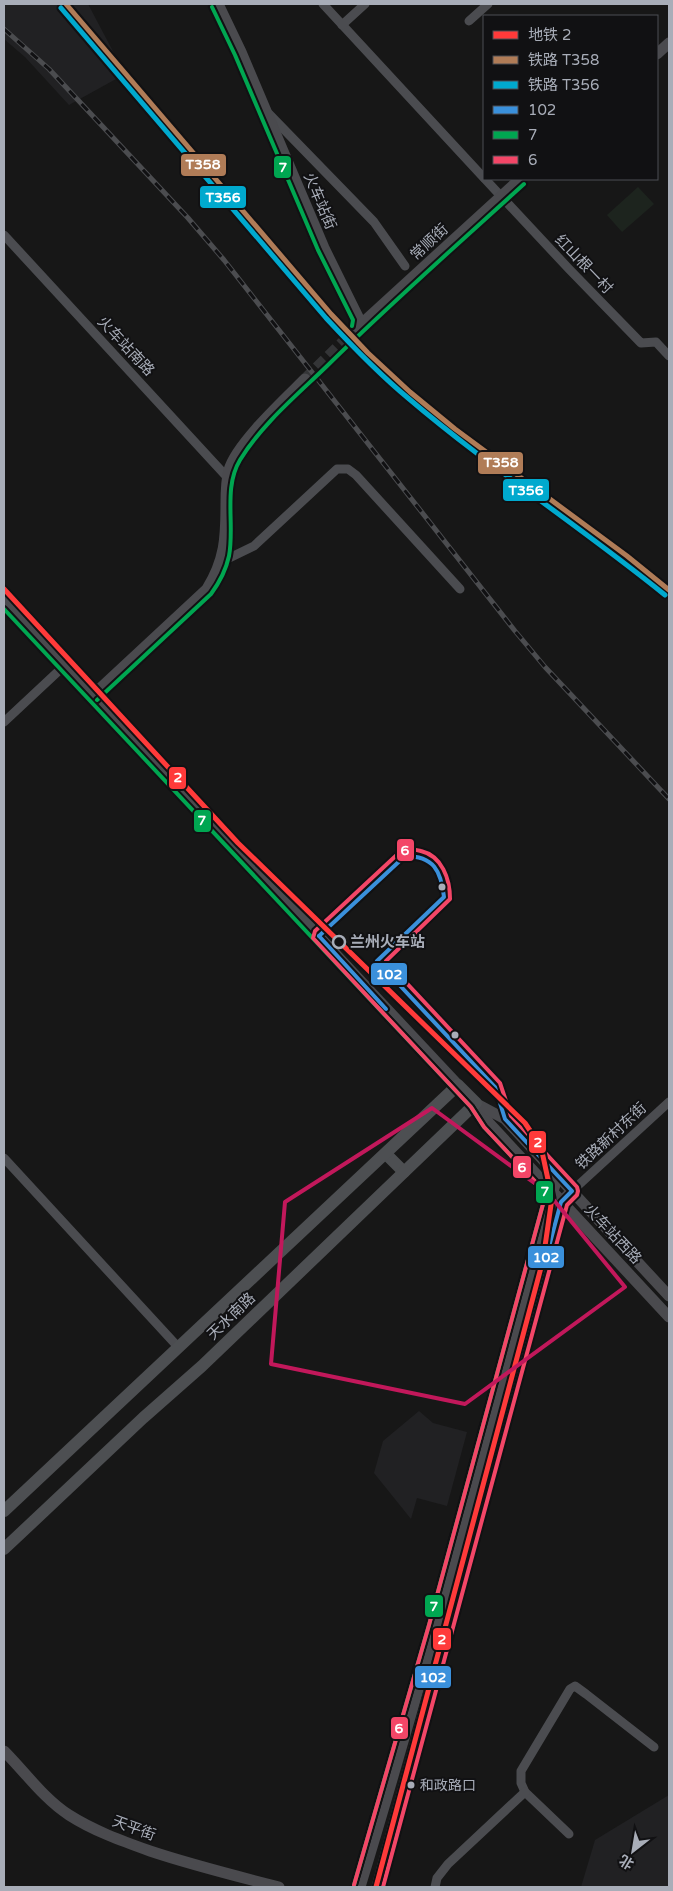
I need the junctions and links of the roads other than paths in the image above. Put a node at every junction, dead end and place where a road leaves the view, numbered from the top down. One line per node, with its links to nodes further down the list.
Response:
1 (218, 4): 9 (main road, 火车站街)
2 (322, 4): 6 (street, 红山根一村)
3 (365, 4): 6 (street)
4 (488, 4): 5 (street)
5 (469, 21)
6 (342, 25): 10 (street, 红山根一村)
7 (669, 43): 8 (main road)
8 (658, 53)
9 (265, 110): 15 (street); 16 (main road, 火车站街)
10 (483, 176)
11 (487, 180): 13 (street, 红山根一村)
12 (519, 180): 13 (main road, 常顺街)
13 (501, 196): 16 (main road, 常顺街); 17 (street, 红山根一村)
14 (4, 235): 19 (street, 火车站南路)
15 (405, 266)
16 (358, 327)
17 (669, 356)
18 (305, 379): 19 (main road)
19 (228, 477): 20 (main road)
20 (221, 562): 21 (street); 24 (main road)
21 (460, 589)
22 (4, 600): 23 (main road)
23 (65, 665): 24 (main road); 25 (street)
24 (93, 695): 26 (main road)
25 (4, 722)
26 (458, 1085): 28 (main road, 火车站西路); 29 (main road, 天水南路)
27 (669, 1102): 33 (street, 铁路新村东街)
28 (476, 1103): 31 (main road, 天水南路); 32 (main road, 火车站西路); 34 (main road, 火车站西路)
29 (386, 1154): 31 (main road); 38 (main road, 天水南路)
30 (4, 1158): 38 (street)
31 (404, 1172): 40 (main road, 天水南路)
32 (558, 1176): 33 (main road, 火车站西路); 34 (main road)
33 (572, 1191): 35 (main road); 36 (main road, 火车站西路)
34 (553, 1192): 35 (main road, 火车站西路); 46 (main road)
35 (561, 1202): 37 (main road, 火车站西路); 47 (main road)
36 (669, 1296)
37 (669, 1317)
38 (179, 1348): 39 (main road, 天水南路)
39 (4, 1512)
40 (4, 1549)
41 (654, 1747): 43 (street)
42 (4, 1751): 45 (main road, 天平街)
43 (525, 1792): 44 (street); 48 (street)
44 (569, 1834)
45 (279, 1887)
46 (360, 1887)
47 (377, 1887)
48 (435, 1887)

